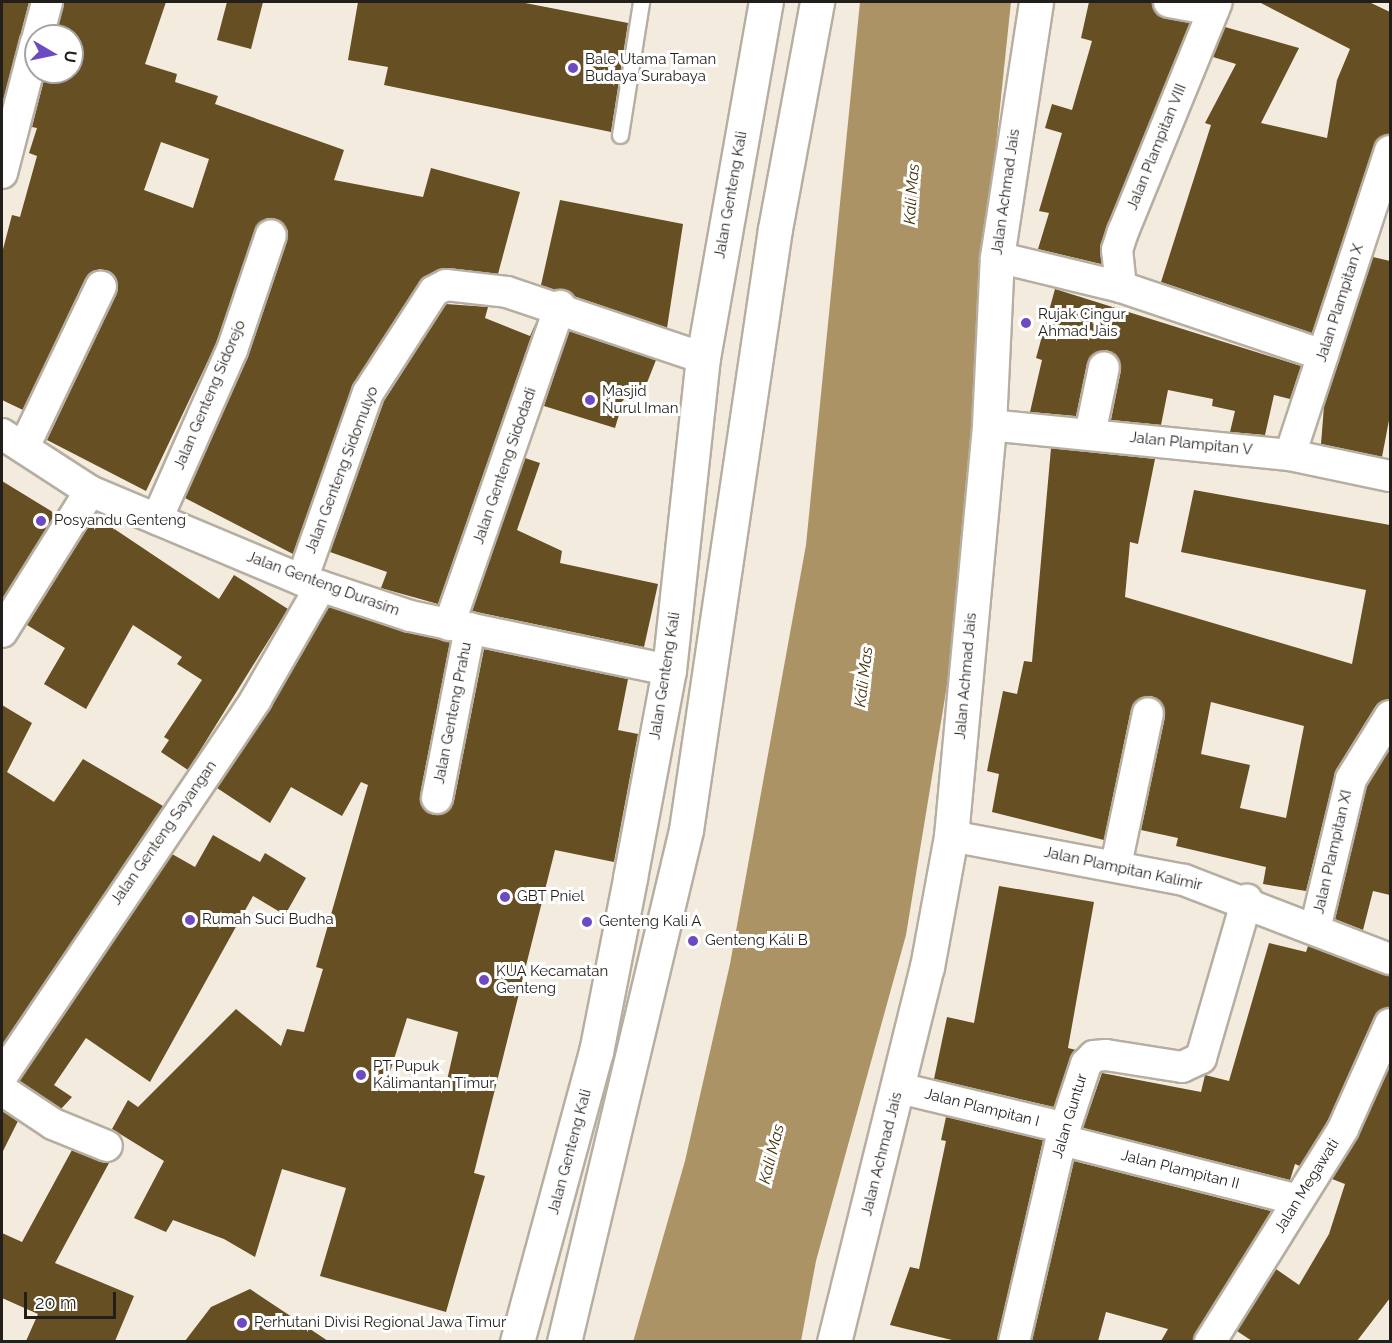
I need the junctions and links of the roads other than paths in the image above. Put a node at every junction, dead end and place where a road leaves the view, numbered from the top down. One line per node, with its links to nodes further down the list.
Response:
1 (46, 2): 8 (street)
2 (641, 2): 12 (lane)
3 (766, 2): 9 (main road, Jalan Genteng Kali)
4 (817, 2): 10 (main road)
5 (1036, 2): 18 (main road, Jalan Achmad Jais)
6 (1169, 2): 7 (street, Jalan Plampitan VIII)
7 (1215, 6): 20 (street, Jalan Plampitan VIII)
8 (41, 24)
9 (754, 66): 10 (main road); 13 (main road, Jalan Genteng Kali)
10 (802, 73): 14 (main road)
11 (25, 84): 16 (street)
12 (620, 135)
13 (743, 136): 14 (main road); 23 (main road, Jalan Genteng Kali)
14 (791, 142): 52 (main road)
15 (1390, 151): 22 (street, Jalan Plampitan X)
16 (2, 173)
17 (272, 235): 31 (street, Jalan Genteng Sidorejo)
18 (997, 256): 20 (street); 25 (main road, Jalan Achmad Jais)
19 (101, 286): 27 (street)
20 (1121, 287): 22 (street)
21 (560, 306): 23 (street, Jalan Genteng Sidomulyo); 32 (street, Jalan Genteng Sidomulyo); 33 (street, Jalan Genteng Sidodadi)
22 (1323, 355): 28 (street, Jalan Plampitan X)
23 (703, 358): 35 (main road, Jalan Genteng Kali)
24 (1104, 367): 26 (street)
25 (989, 425): 26 (street, Jalan Plampitan V); 39 (main road, Jalan Achmad Jais)
26 (1090, 434): 28 (street, Jalan Plampitan V)
27 (13, 441): 30 (street, Jalan Genteng Durasim)
28 (1290, 455): 29 (street, Jalan Plampitan V)
29 (1390, 476)
30 (90, 491): 31 (street, Jalan Genteng Durasim); 34 (street)
31 (157, 519): 32 (street, Jalan Genteng Durasim)
32 (312, 582): 33 (street, Jalan Genteng Durasim); 45 (street, Jalan Genteng Sayangan)
33 (459, 626): 35 (street, Jalan Genteng Durasim); 38 (street, Jalan Genteng Prahu)
34 (2, 632)
35 (669, 670): 51 (main road, Jalan Genteng Kali)
36 (1148, 713): 40 (street)
37 (1390, 716): 42 (street, Jalan Plampitan XI)
38 (437, 798)
39 (951, 836): 40 (street, Jalan Plampitan Kalimir); 46 (main road, Jalan Achmad Jais)
40 (1116, 865): 41 (street, Jalan Plampitan Kalimir)
41 (1247, 900): 42 (street, Jalan Plampitan Kalimir); 48 (street, Jalan Guntur)
42 (1315, 928): 43 (street, Jalan Plampitan Kalimir)
43 (1390, 959)
44 (1390, 1024): 50 (street, Jalan Megawati)
45 (2, 1076)
46 (899, 1088): 48 (street, Jalan Plampitan I); 53 (main road, Jalan Achmad Jais)
47 (2, 1090): 49 (street)
48 (1063, 1134): 50 (street, Jalan Plampitan II); 54 (street, Jalan Guntur)
49 (107, 1146)
50 (1298, 1200): 55 (street, Jalan Megawati)
51 (517, 1341)
52 (564, 1341)
53 (834, 1341)
54 (1014, 1341)
55 (1210, 1341)

